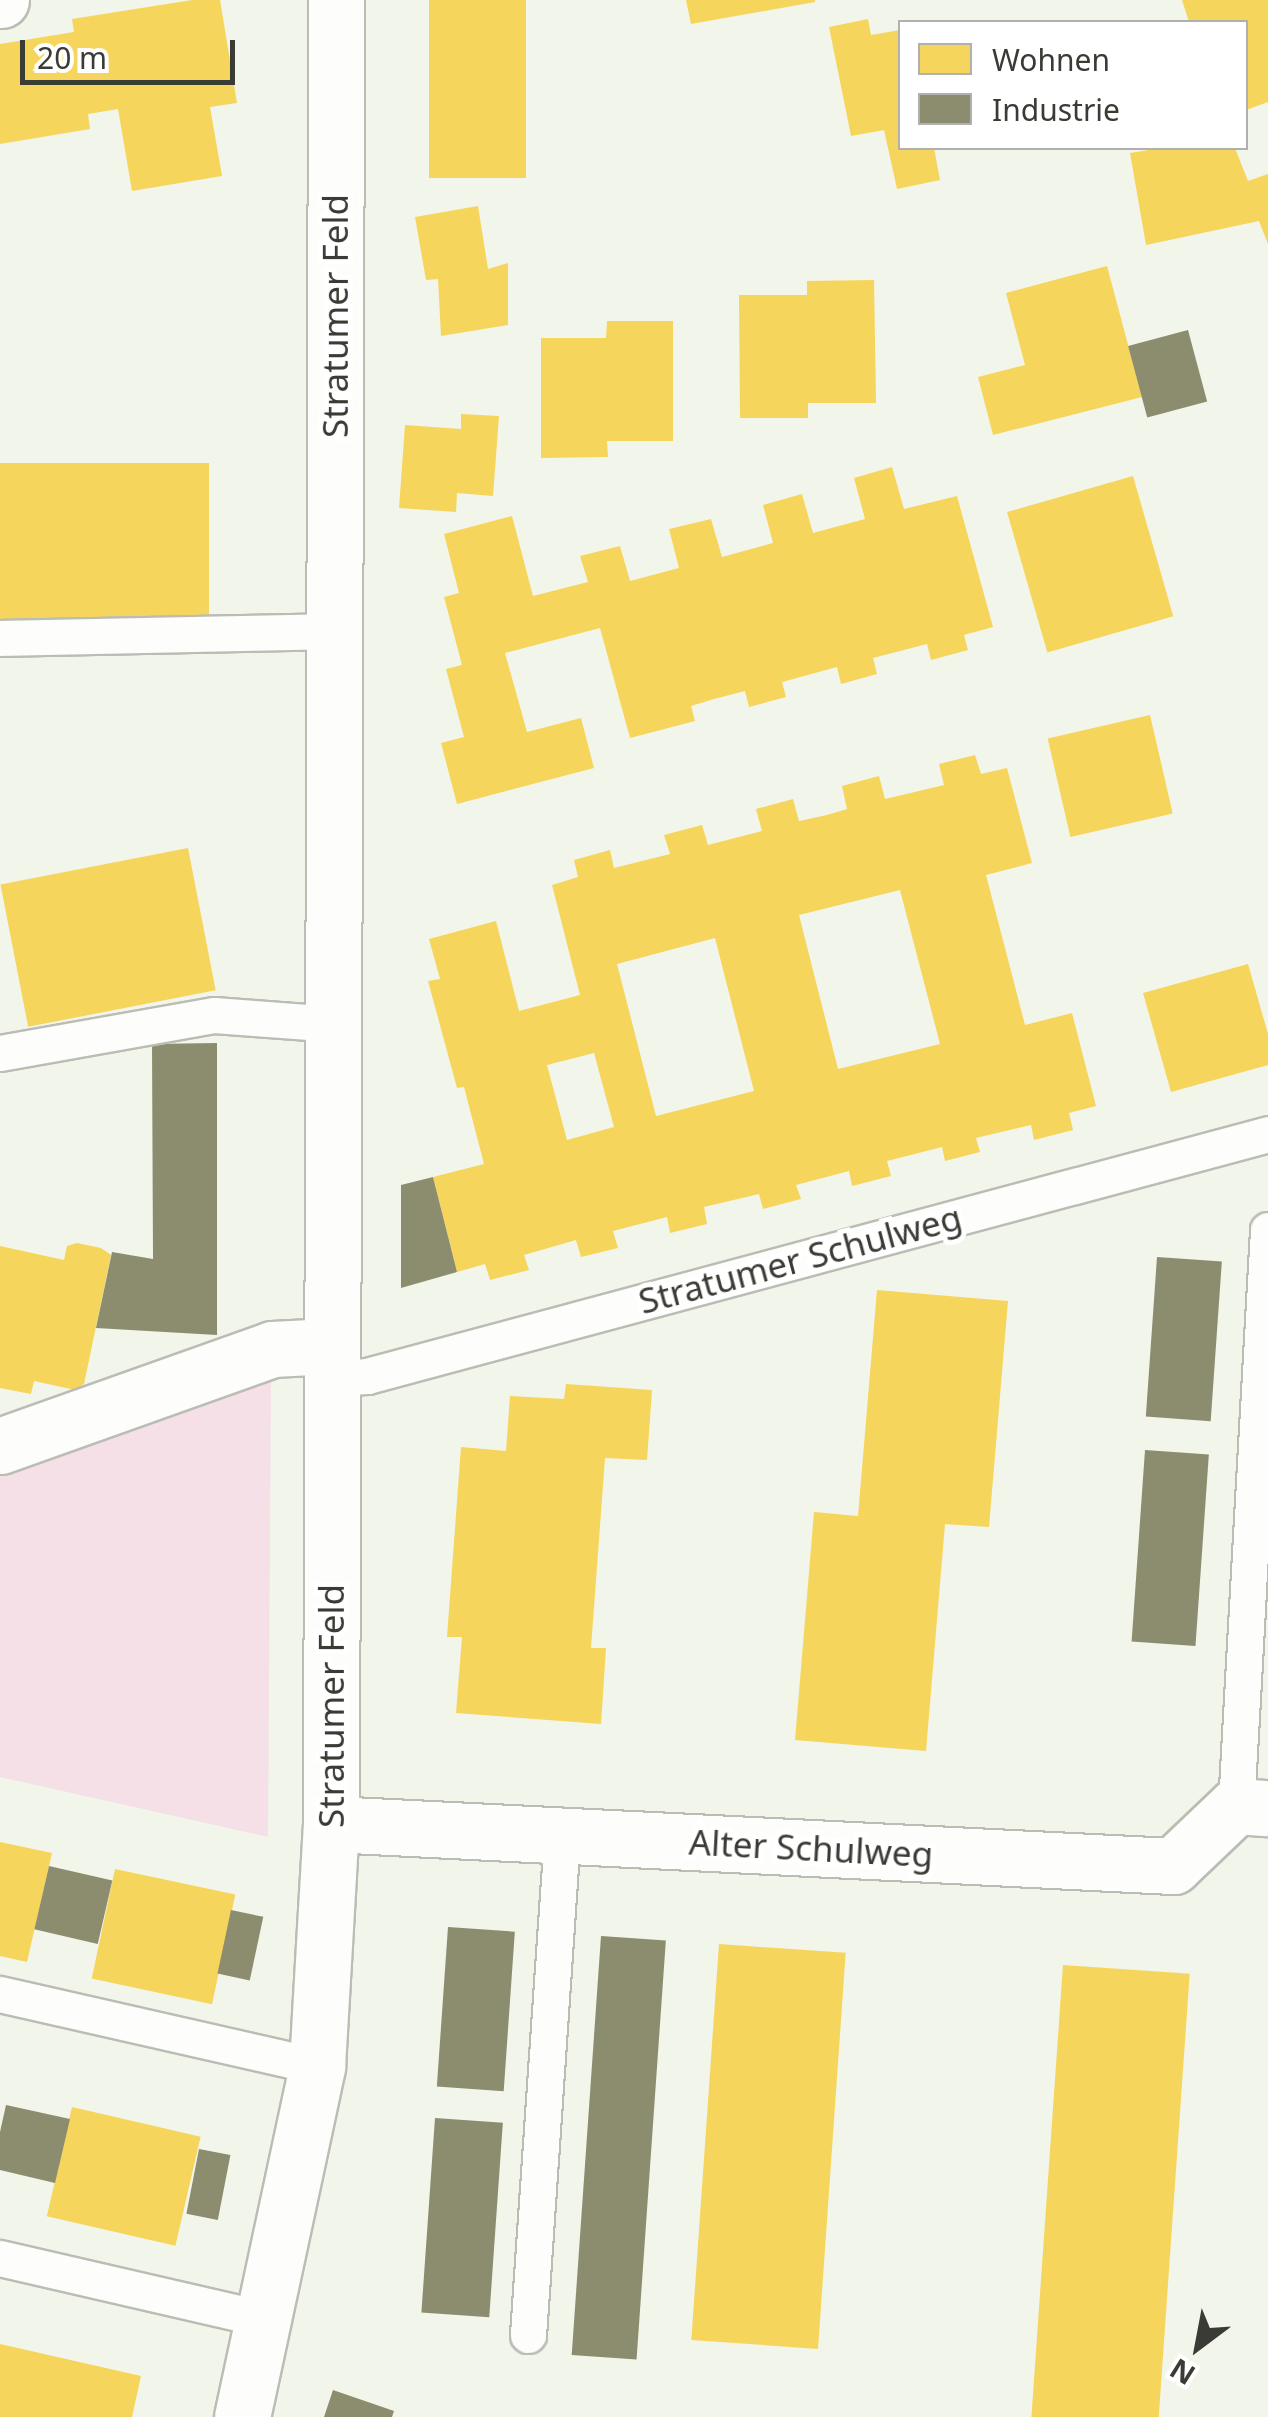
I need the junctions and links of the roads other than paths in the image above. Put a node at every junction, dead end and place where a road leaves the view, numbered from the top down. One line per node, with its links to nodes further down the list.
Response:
1 (336, 0): 2 (street, Stratumer Feld)
2 (334, 632): 3 (lane); 4 (street, Stratumer Feld)
3 (0, 638)
4 (334, 1024): 5 (lane); 8 (street, Stratumer Feld)
5 (0, 1053)
6 (1268, 1134): 8 (lane, Stratumer Schulweg)
7 (1268, 1230): 10 (lane)
8 (331, 1362): 9 (street); 11 (street, Stratumer Feld)
9 (0, 1446)
10 (1252, 1807): 12 (street, Alter Schulweg)
11 (331, 1824): 12 (street, Alter Schulweg); 14 (street, Stratumer Feld)
12 (562, 1836): 17 (lane)
13 (0, 1994): 14 (lane)
14 (317, 2066): 16 (street, Stratumer Feld)
15 (0, 2258): 16 (lane)
16 (264, 2320): 18 (street, Stratumer Feld)
17 (528, 2334)
18 (242, 2417)

